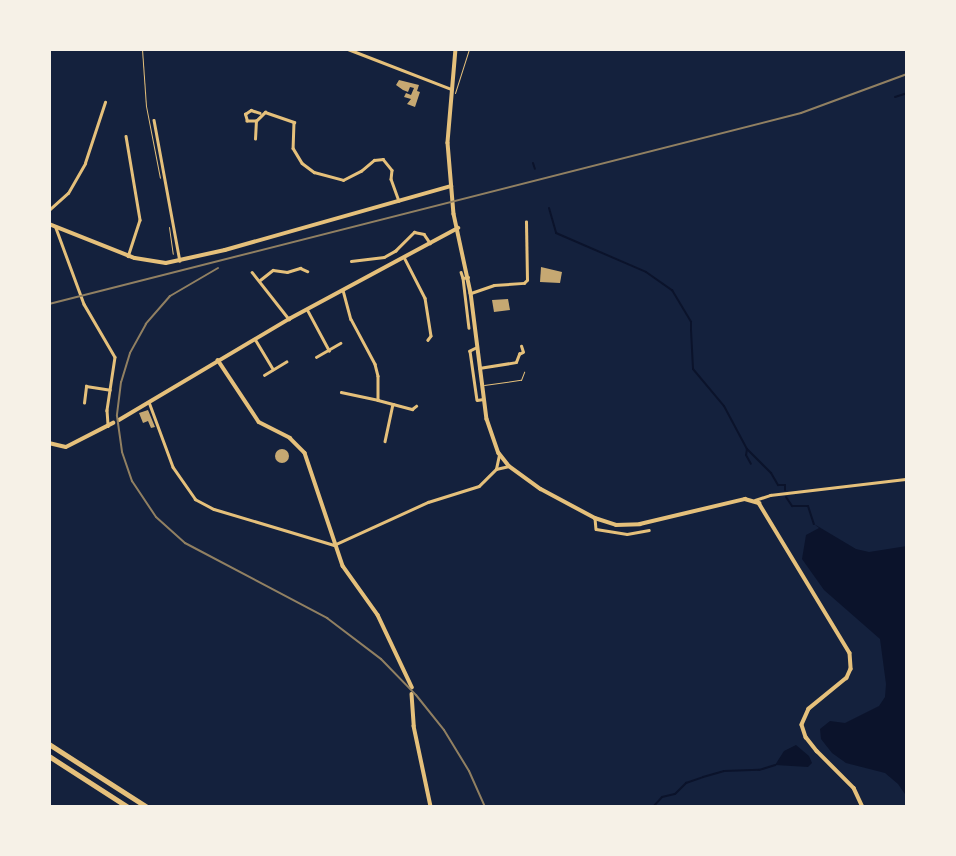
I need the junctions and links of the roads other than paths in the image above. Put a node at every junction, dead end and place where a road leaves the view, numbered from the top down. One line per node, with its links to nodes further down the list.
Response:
1 (348, 49): 4 (street)
2 (456, 49): 4 (street)
3 (469, 49): 5 (lane)
4 (451, 89): 5 (street)
5 (450, 99): 12 (street)
6 (105, 102): 14 (street)
7 (261, 113): 9 (street); 9 (street); 13 (street)
8 (154, 120): 24 (street)
9 (256, 121): 11 (street)
10 (126, 136): 21 (street)
11 (255, 139)
12 (452, 186): 13 (street); 18 (street)
13 (399, 201): 24 (street)
14 (49, 210)
15 (526, 222): 32 (street)
16 (49, 224): 17 (street)
17 (56, 228): 21 (street); 51 (street)
18 (458, 228): 19 (street); 29 (street)
19 (430, 243): 22 (street); 23 (street)
20 (354, 254): 23 (street)
21 (128, 256): 24 (street)
22 (404, 257): 31 (street); 38 (street)
23 (356, 260): 25 (street)
24 (180, 261)
25 (351, 261)
26 (307, 271): 30 (street)
27 (252, 272): 30 (street)
28 (461, 272): 29 (street)
29 (465, 278): 32 (street); 34 (street)
30 (260, 280): 35 (street)
31 (343, 290): 33 (street); 54 (street)
32 (471, 293): 34 (street)
33 (307, 309): 35 (street); 42 (street)
34 (470, 315): 36 (street); 41 (street)
35 (289, 319): 37 (street)
36 (469, 328)
37 (255, 339): 44 (street); 47 (street)
38 (428, 340)
39 (340, 343): 42 (street)
40 (522, 346): 46 (street)
41 (476, 348): 46 (street); 53 (street)
42 (329, 350): 43 (street)
43 (316, 357)
44 (218, 360): 55 (street); 70 (street)
45 (286, 362): 47 (street)
46 (479, 368): 50 (street)
47 (273, 369): 49 (street)
48 (524, 372): 50 (lane)
49 (264, 375)
50 (482, 386): 53 (street)
51 (110, 390): 56 (street); 60 (street)
52 (341, 392): 54 (street)
53 (483, 399): 63 (street)
54 (378, 400): 57 (street)
55 (149, 402): 59 (street); 70 (street)
56 (84, 403)
57 (393, 404): 58 (street); 61 (street)
58 (416, 406)
59 (119, 420)
60 (111, 425): 62 (street)
61 (385, 441)
62 (49, 443)
63 (499, 453): 64 (street); 65 (street)
64 (509, 466): 65 (street); 68 (street)
65 (496, 469): 70 (street)
66 (907, 479): 67 (street)
67 (755, 500): 68 (street); 78 (street)
68 (595, 518): 69 (street)
69 (649, 530)
70 (338, 544): 71 (street)
71 (412, 687): 72 (street)
72 (412, 694): 77 (street)
73 (49, 744): 76 (highway)
74 (49, 756): 75 (highway)
75 (128, 807)
76 (147, 807)
77 (431, 807)
78 (863, 807)

